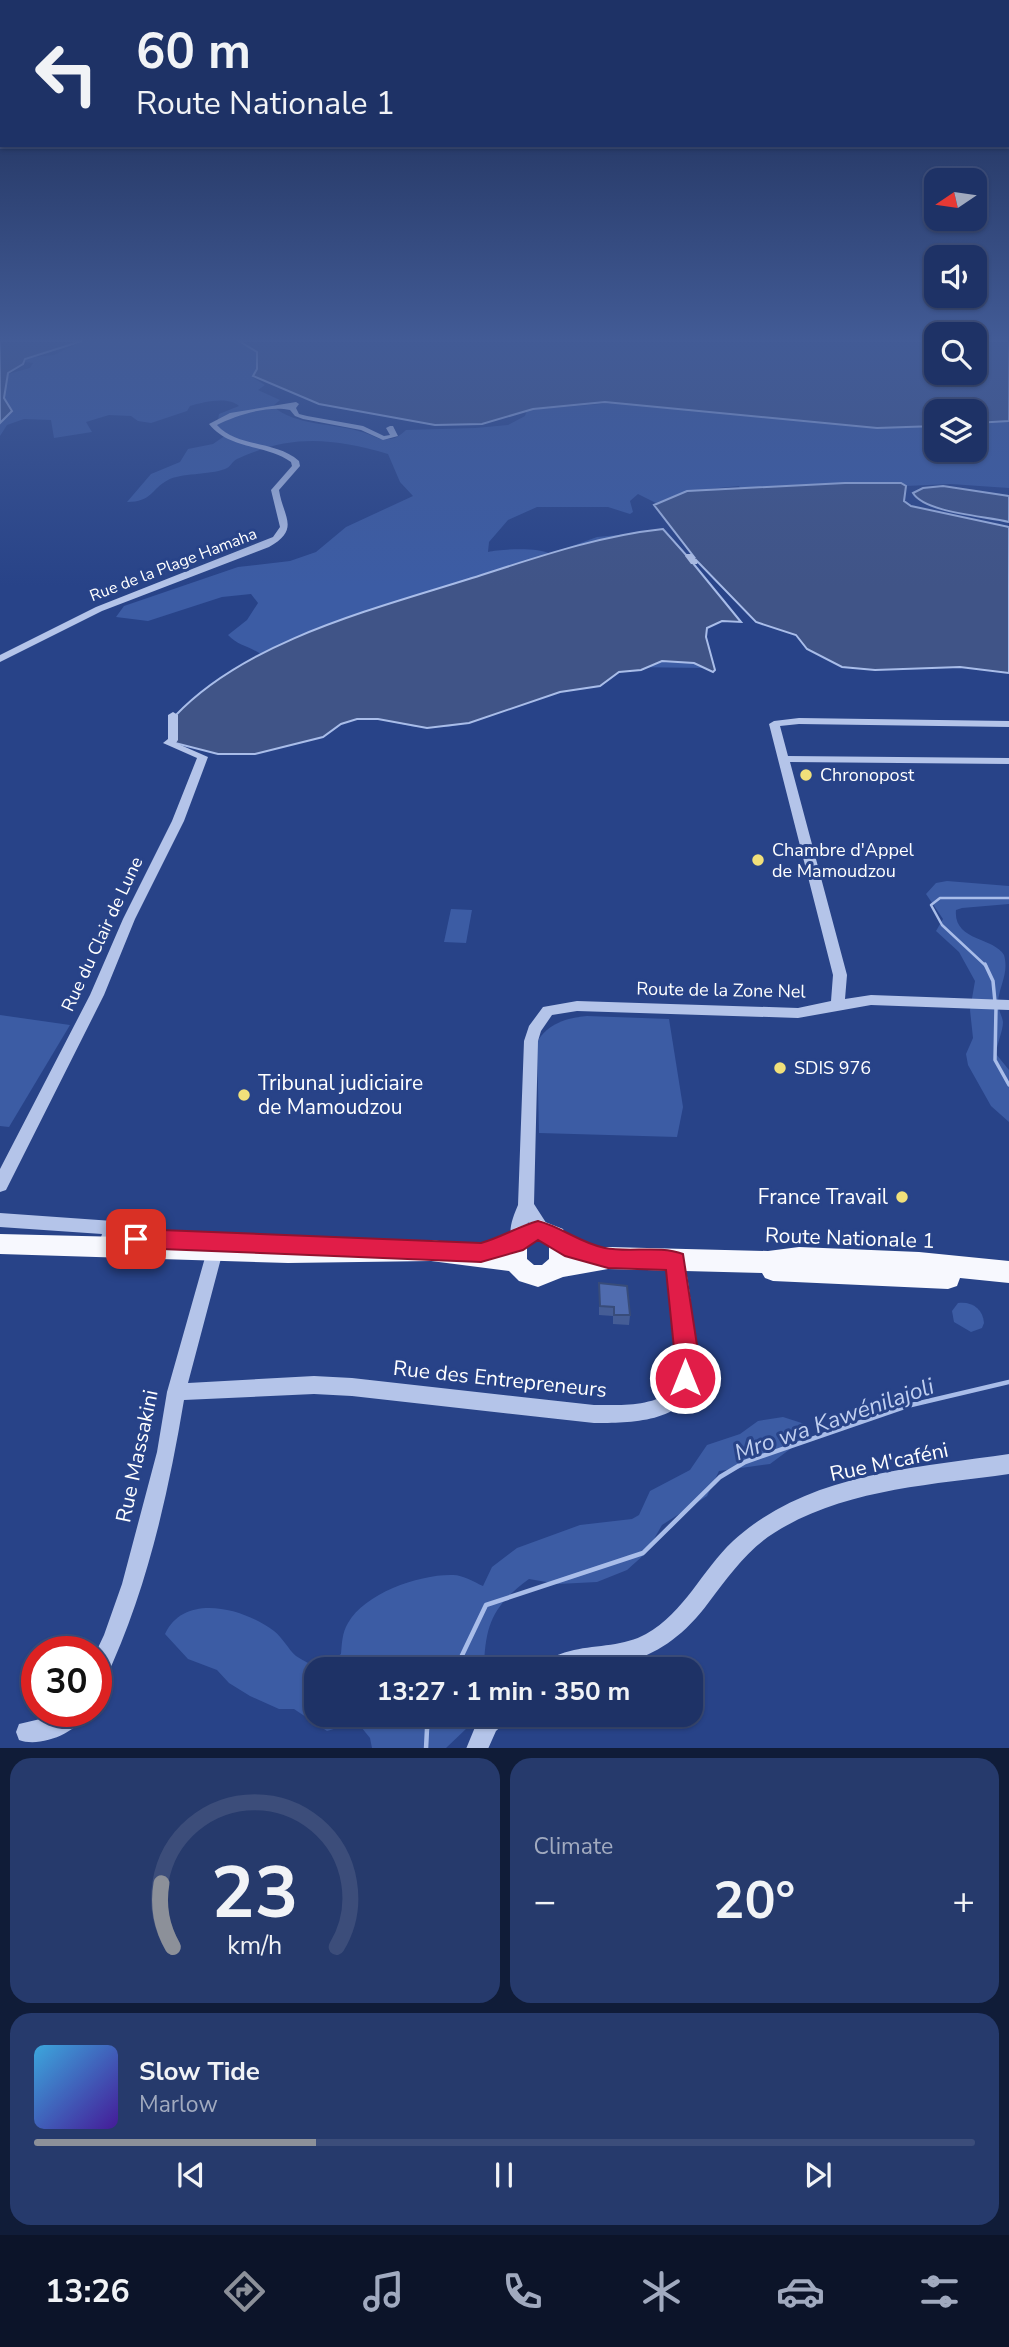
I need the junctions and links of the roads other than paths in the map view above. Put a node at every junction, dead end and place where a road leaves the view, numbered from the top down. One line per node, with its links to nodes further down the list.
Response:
1 (216, 423): 4 (street, Rue de la Plage Hamaha)
2 (332, 423): 3 (street, Rue de la Plage Hamaha)
3 (390, 428)
4 (0, 659)
5 (173, 716): 11 (street, Rue du Clair de Lune)
6 (1009, 724): 7 (street)
7 (783, 759): 8 (street); 9 (street)
8 (1009, 761)
9 (838, 1005): 10 (street); 12 (street, Route de la Zone Nel)
10 (1009, 1005)
11 (0, 1185)
12 (526, 1205): 18 (street); 19 (street, Route de la Zone Nel)
13 (0, 1220): 15 (street)
14 (0, 1233): 15 (main road, Route Nationale 1)
15 (49, 1233): 16 (main road, Route Nationale 1); 17 (main road, Route Nationale 1)
16 (108, 1242): 17 (main road, Route Nationale 1); 20 (main road, Route Nationale 1); 21 (main road, Route Nationale 1)
17 (11, 1244)
18 (554, 1247): 19 (main road, Route Nationale 1); 19 (main road, Route Nationale 1); 22 (main road, Route Nationale 1)
19 (517, 1248): 21 (main road, Route Nationale 1)
20 (215, 1249): 21 (main road, Route Nationale 1); 25 (street, Rue Massakini)
21 (339, 1249)
22 (683, 1261): 23 (main road, Route Nationale 1); 24 (main road, Route Nationale 1); 25 (street, Rue des Entrepreneurs)
23 (1009, 1272)
24 (1009, 1279)
25 (176, 1392): 27 (street, Rue Massakini)
26 (1009, 1464): 28 (street, Rue M'caféni)
27 (112, 1641)
28 (597, 1657)
29 (53, 1727): 31 (street)
30 (486, 1727): 32 (street)
31 (27, 1732)
32 (477, 1748)

